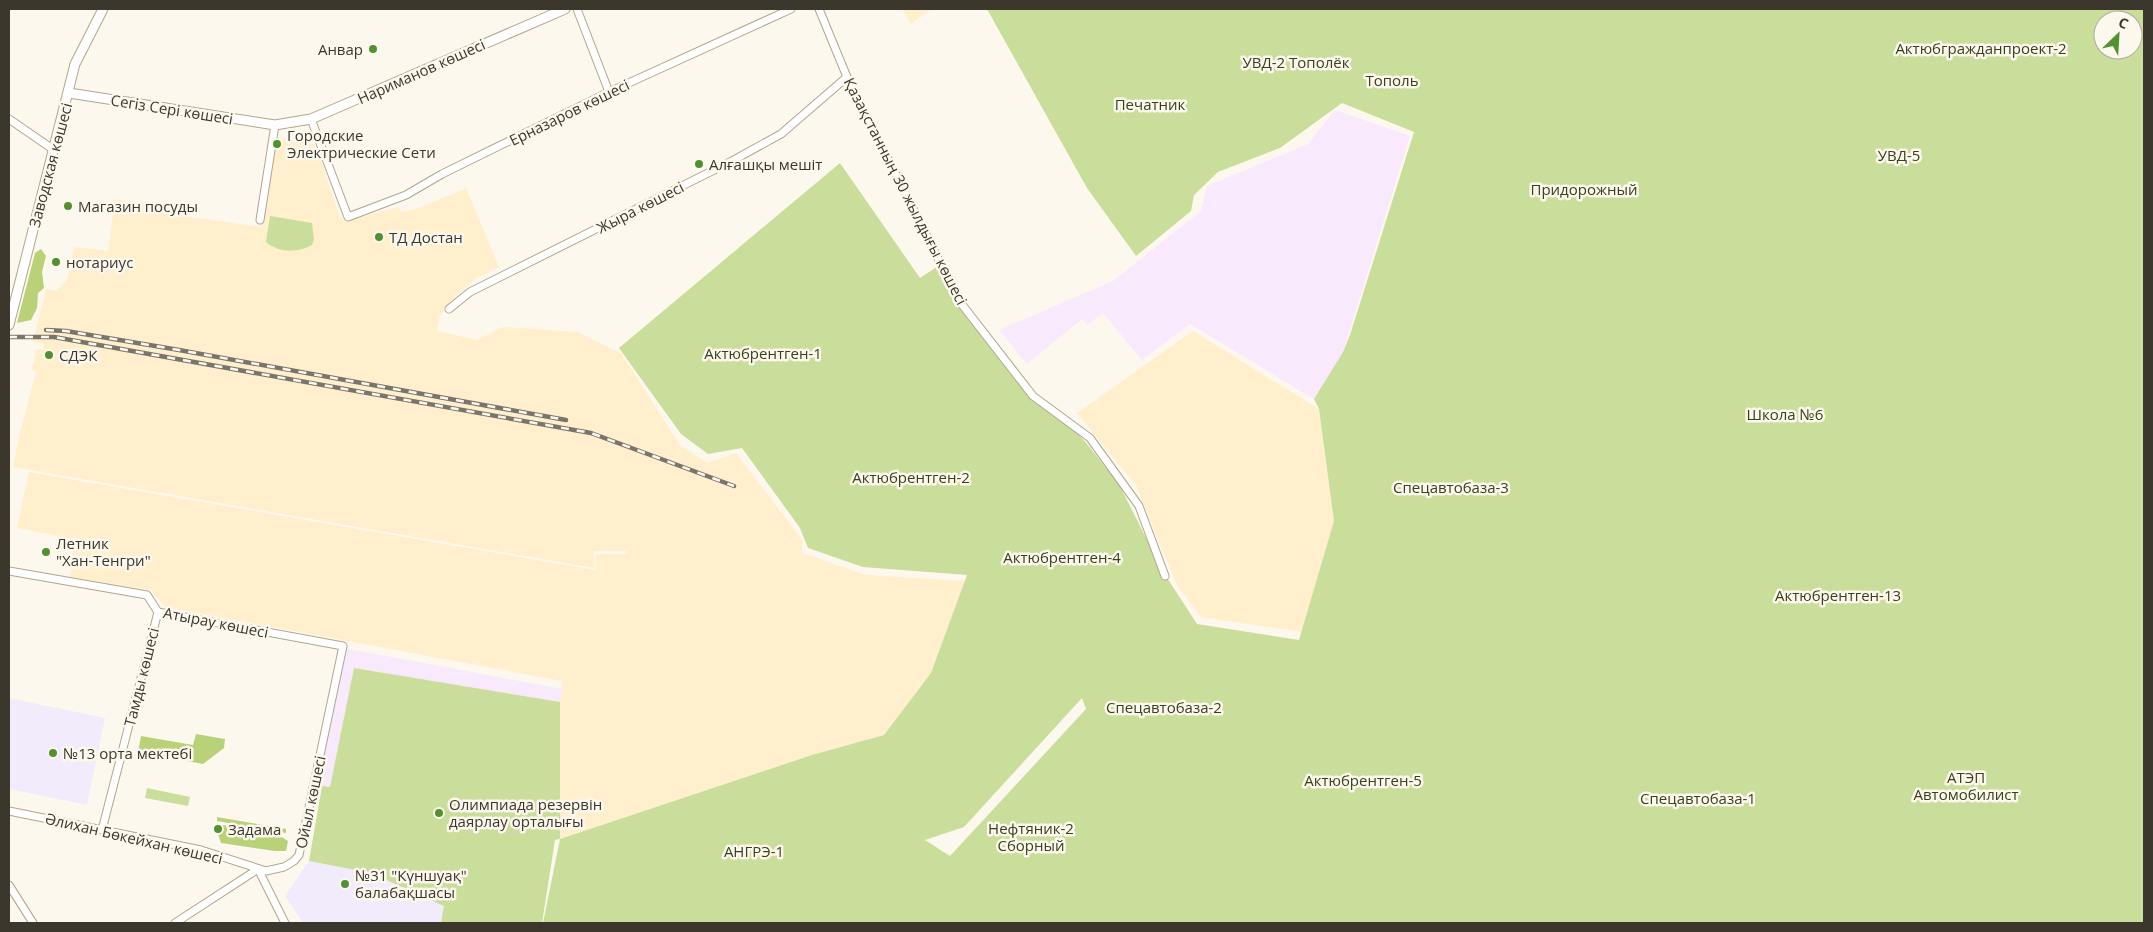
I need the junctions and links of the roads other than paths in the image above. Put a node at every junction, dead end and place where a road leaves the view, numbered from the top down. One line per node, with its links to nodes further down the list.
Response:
1 (102, 9): 8 (street, Заводская көшесі)
2 (566, 9): 10 (street, Нариманов көшесі)
3 (577, 9): 7 (street)
4 (791, 9): 7 (street, Ерназаров көшесі)
5 (819, 9): 6 (street, Қазақстанның 30 жылдығы көшесі)
6 (847, 77): 14 (street, Жыра көшесі); 18 (street, Қазақстанның 30 жылдығы көшесі)
7 (609, 92): 10 (street, Ерназаров көшесі)
8 (69, 93): 11 (street, Сегіз Сері көшесі); 12 (street, Заводская көшесі)
9 (9, 119): 12 (street)
10 (312, 119): 11 (street, Нариманов көшесі)
11 (275, 126): 13 (street)
12 (54, 150): 15 (street, Заводская көшесі)
13 (260, 220)
14 (449, 309)
15 (10, 313): 16 (street, Заводская көшесі)
16 (9, 325)
17 (9, 571): 19 (street, Атырау көшесі)
18 (1165, 576)
19 (158, 612): 20 (street, Атырау көшесі); 22 (street, Тамды көшесі)
20 (343, 646): 23 (street, Ойыл көшесі)
21 (9, 810): 22 (street, Әлихан Бөкейхан көшесі)
22 (102, 830): 23 (street, Әлихан Бөкейхан көшесі)
23 (258, 869): 26 (street); 27 (street)
24 (9, 885): 25 (street)
25 (33, 923)
26 (175, 923)
27 (285, 923)

